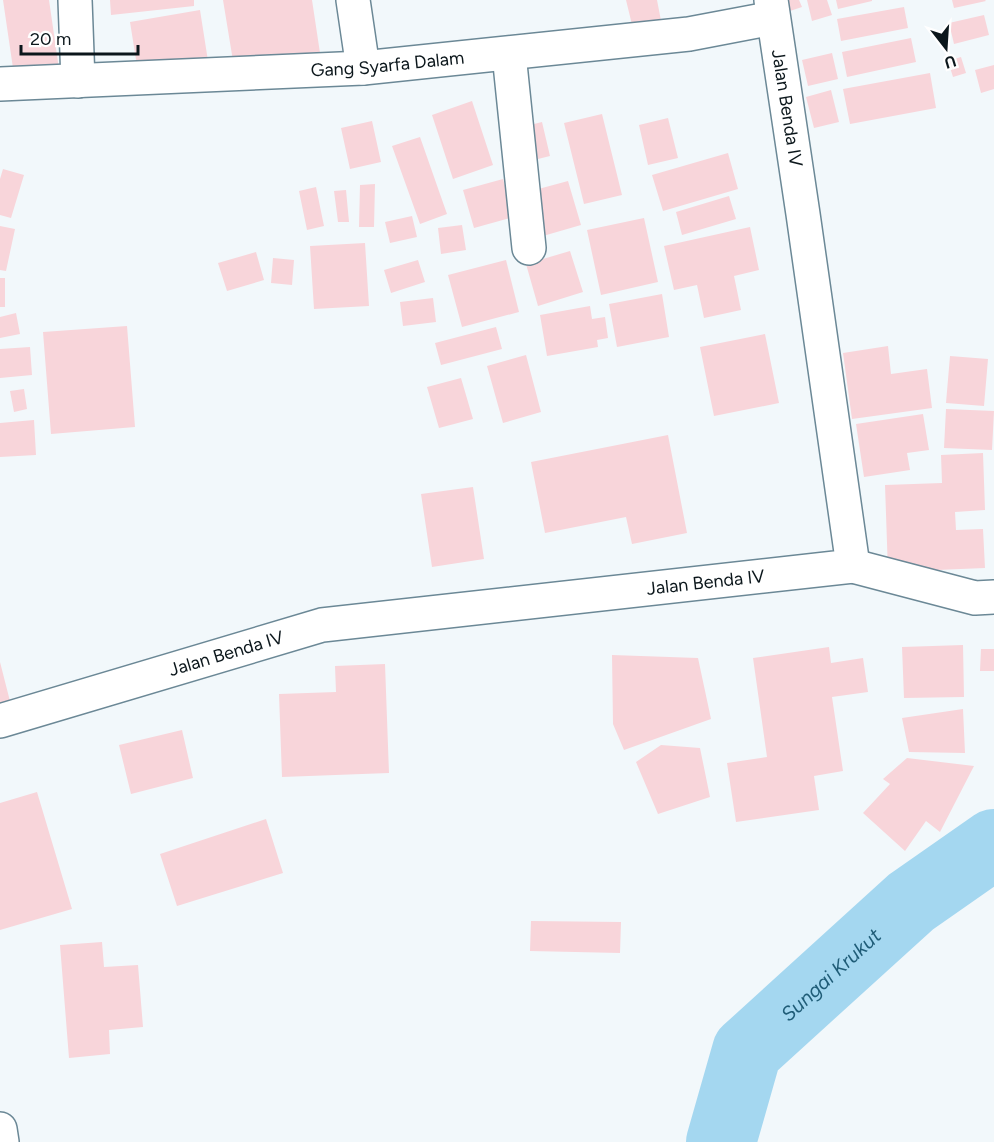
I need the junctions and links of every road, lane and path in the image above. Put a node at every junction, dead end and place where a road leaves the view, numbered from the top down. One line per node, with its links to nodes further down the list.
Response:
1 (75, 0): 6 (street)
2 (353, 0): 5 (street)
3 (772, 9): 4 (street, Gang Syarfa Dalam); 9 (street, Jalan Benda IV)
4 (508, 54): 5 (street, Gang Syarfa Dalam); 8 (street)
5 (363, 69): 6 (street, Gang Syarfa Dalam)
6 (78, 81): 7 (street, Gang Syarfa Dalam)
7 (0, 84)
8 (529, 248)
9 (853, 566): 10 (street); 11 (street, Jalan Benda IV)
10 (994, 597)
11 (0, 721)
12 (0, 1129): 13 (street)
13 (2, 1142)

